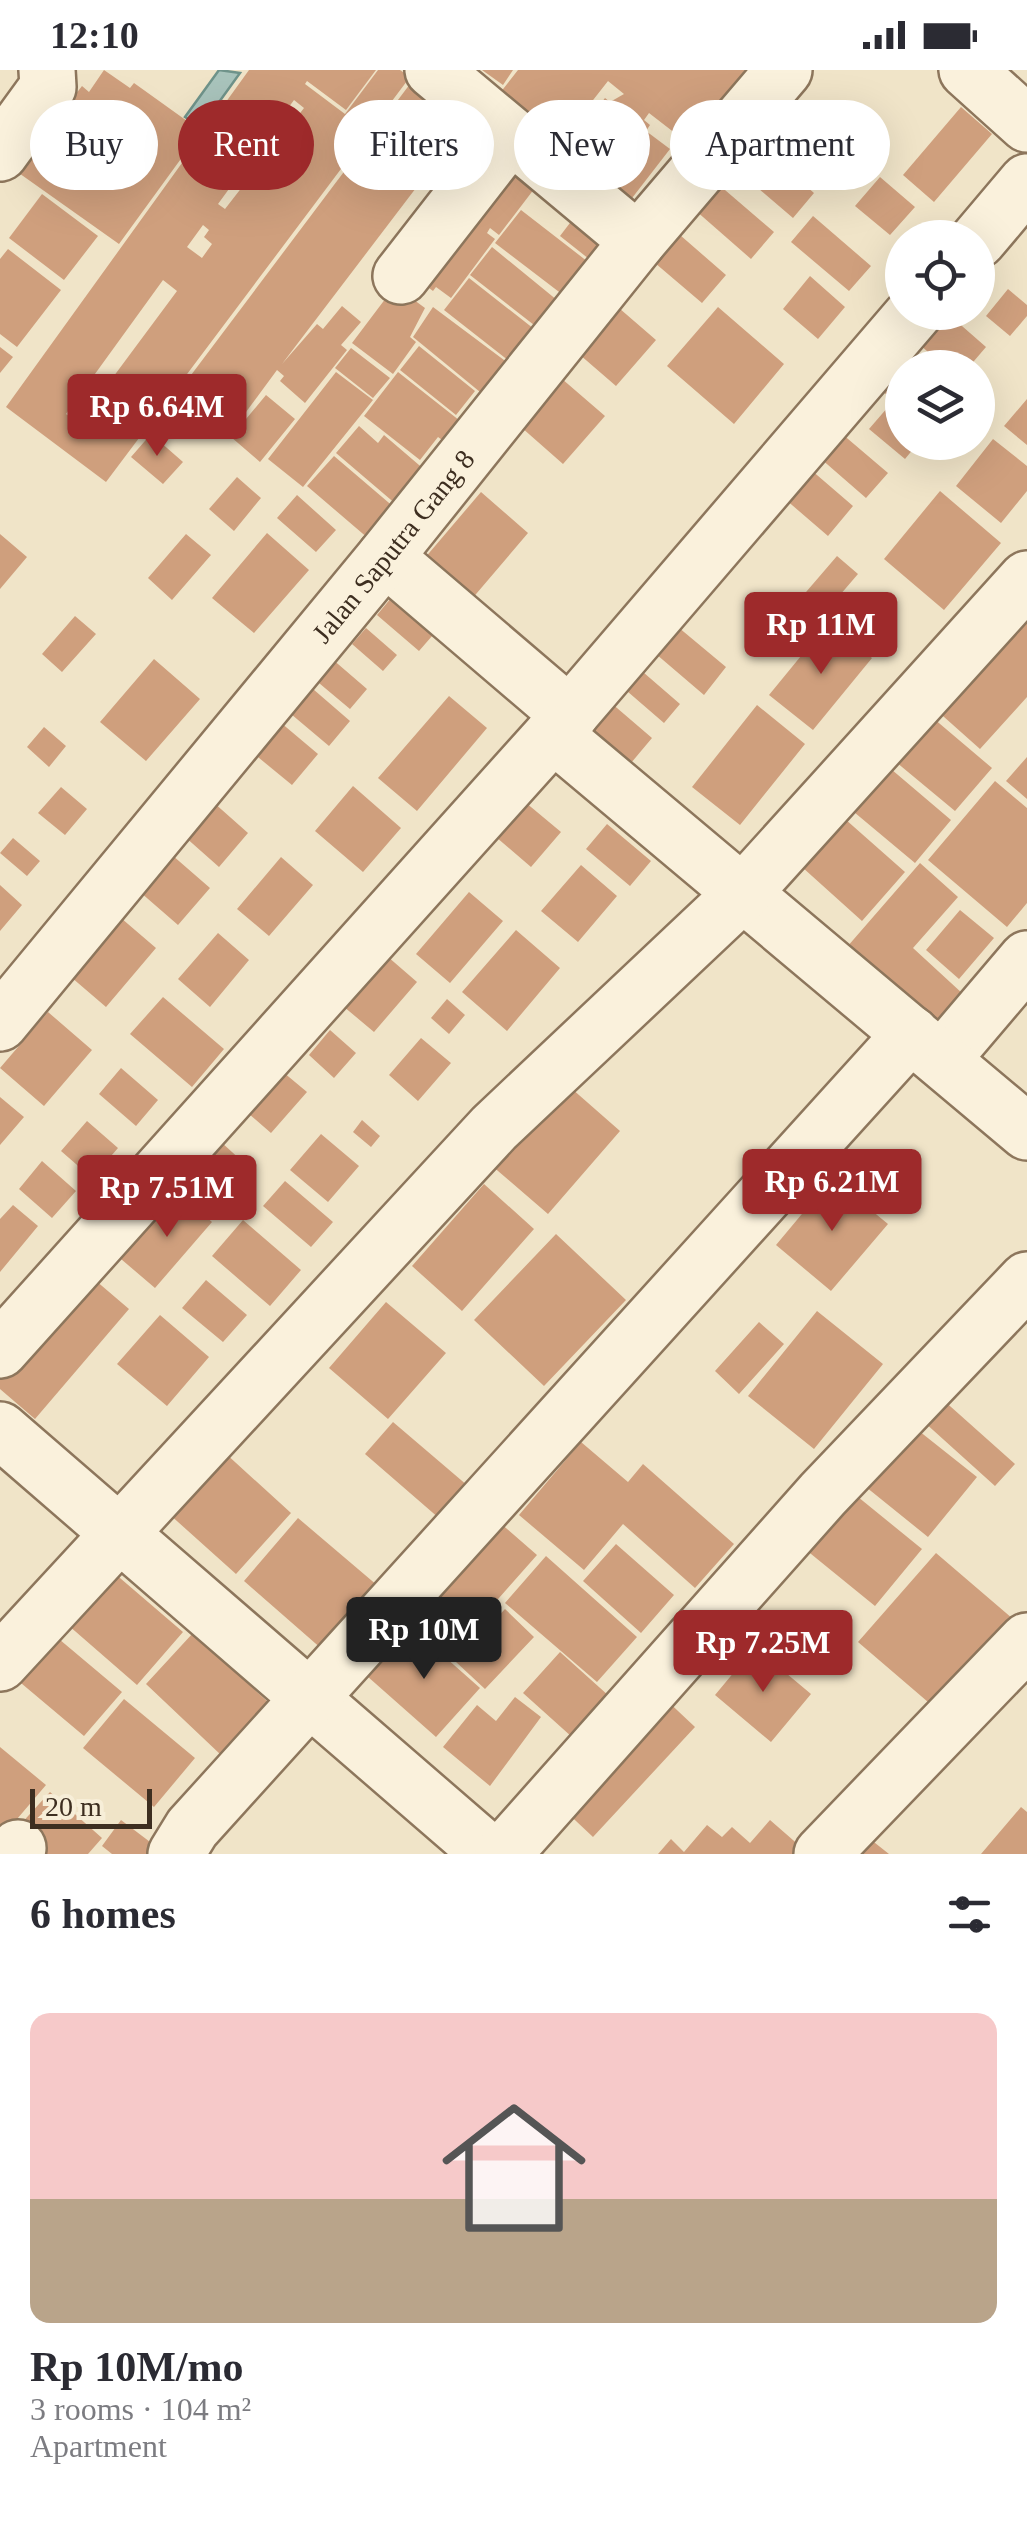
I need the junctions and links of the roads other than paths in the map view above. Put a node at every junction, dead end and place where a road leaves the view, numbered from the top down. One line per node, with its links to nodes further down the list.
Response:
1 (47, 70): 7 (street)
2 (433, 70): 6 (street)
3 (784, 70): 10 (street, Jalan Saputra Gang 8)
4 (967, 70): 5 (street)
5 (1027, 124)
6 (510, 136): 10 (street); 11 (street)
7 (0, 153)
8 (1027, 182): 9 (street)
9 (995, 220)
10 (638, 241): 13 (street, Jalan Saputra Gang 8)
11 (401, 276)
12 (901, 330): 15 (street)
13 (385, 557): 15 (street); 18 (street, Jalan Saputra Gang 8)
14 (1027, 579): 16 (street)
15 (562, 724): 16 (street); 22 (street)
16 (741, 895): 19 (street); 24 (street)
17 (1027, 959): 19 (street)
18 (0, 1023)
19 (926, 1046): 20 (street); 27 (street)
20 (1027, 1132)
21 (1027, 1280): 30 (street)
22 (0, 1350)
23 (0, 1430): 24 (street)
24 (121, 1534): 26 (street); 27 (street)
25 (1027, 1642): 31 (street)
26 (0, 1662)
27 (311, 1697): 28 (street); 29 (street)
28 (176, 1854)
29 (490, 1854)
30 (503, 1854)
31 (822, 1854)

